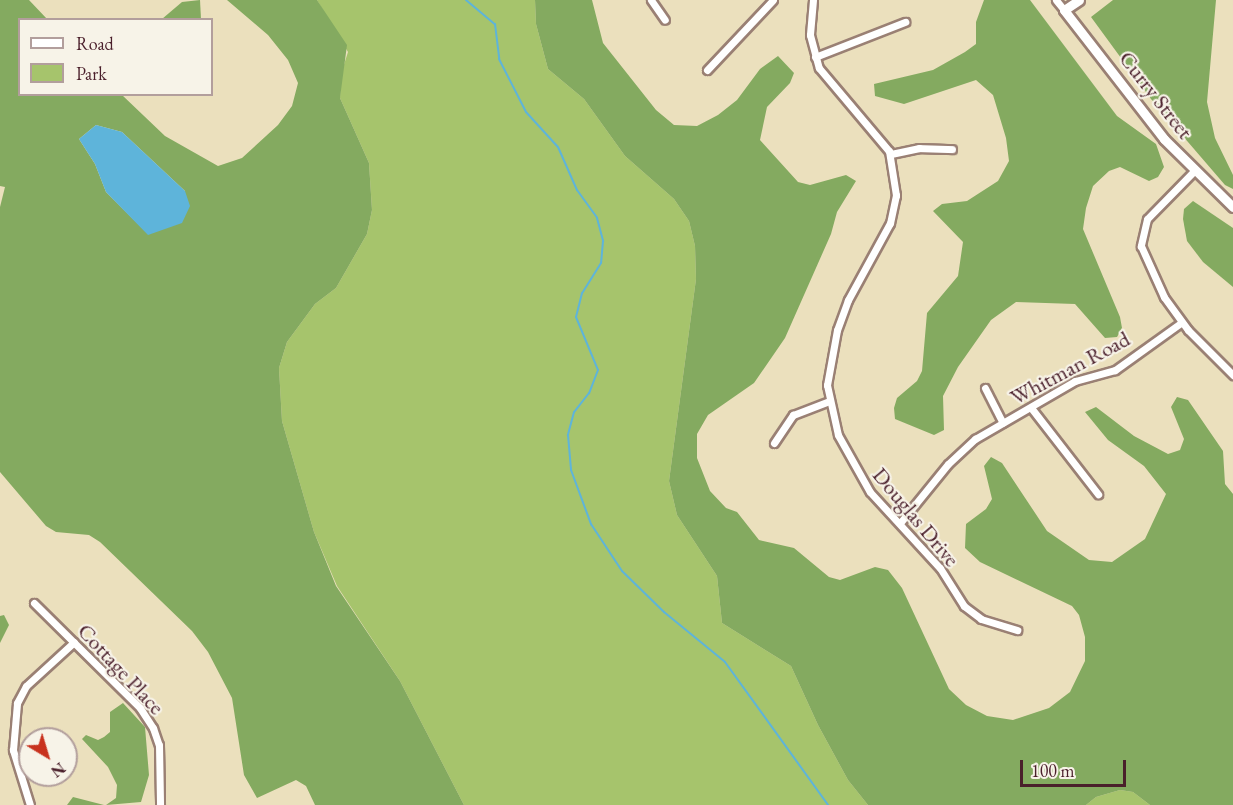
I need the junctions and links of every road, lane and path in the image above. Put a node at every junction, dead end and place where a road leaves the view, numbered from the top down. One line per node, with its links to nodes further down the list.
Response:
1 (651, 0): 7 (street)
2 (773, 0): 10 (street)
3 (812, 0): 9 (street)
4 (1056, 0): 6 (street, Curry Street)
5 (1079, 0): 6 (street)
6 (1064, 10): 13 (street, Curry Street)
7 (665, 20)
8 (905, 22): 9 (street)
9 (815, 57): 12 (street)
10 (706, 70)
11 (952, 149): 12 (street)
12 (891, 154): 18 (street, Douglas Drive)
13 (1194, 171): 14 (street, Curry Street); 15 (street)
14 (1233, 207)
15 (1182, 322): 16 (street); 19 (street, Whitman Road)
16 (1233, 375)
17 (985, 388): 20 (street)
18 (830, 400): 21 (street); 23 (street, Douglas Drive)
19 (1032, 409): 20 (street, Whitman Road); 22 (street)
20 (1003, 423): 23 (street, Whitman Road)
21 (774, 444)
22 (1098, 494)
23 (900, 523): 25 (street, Douglas Drive)
24 (34, 603): 26 (street, Cottage Place)
25 (1017, 630)
26 (74, 642): 27 (street); 28 (street, Cottage Place)
27 (30, 805)
28 (160, 805)

